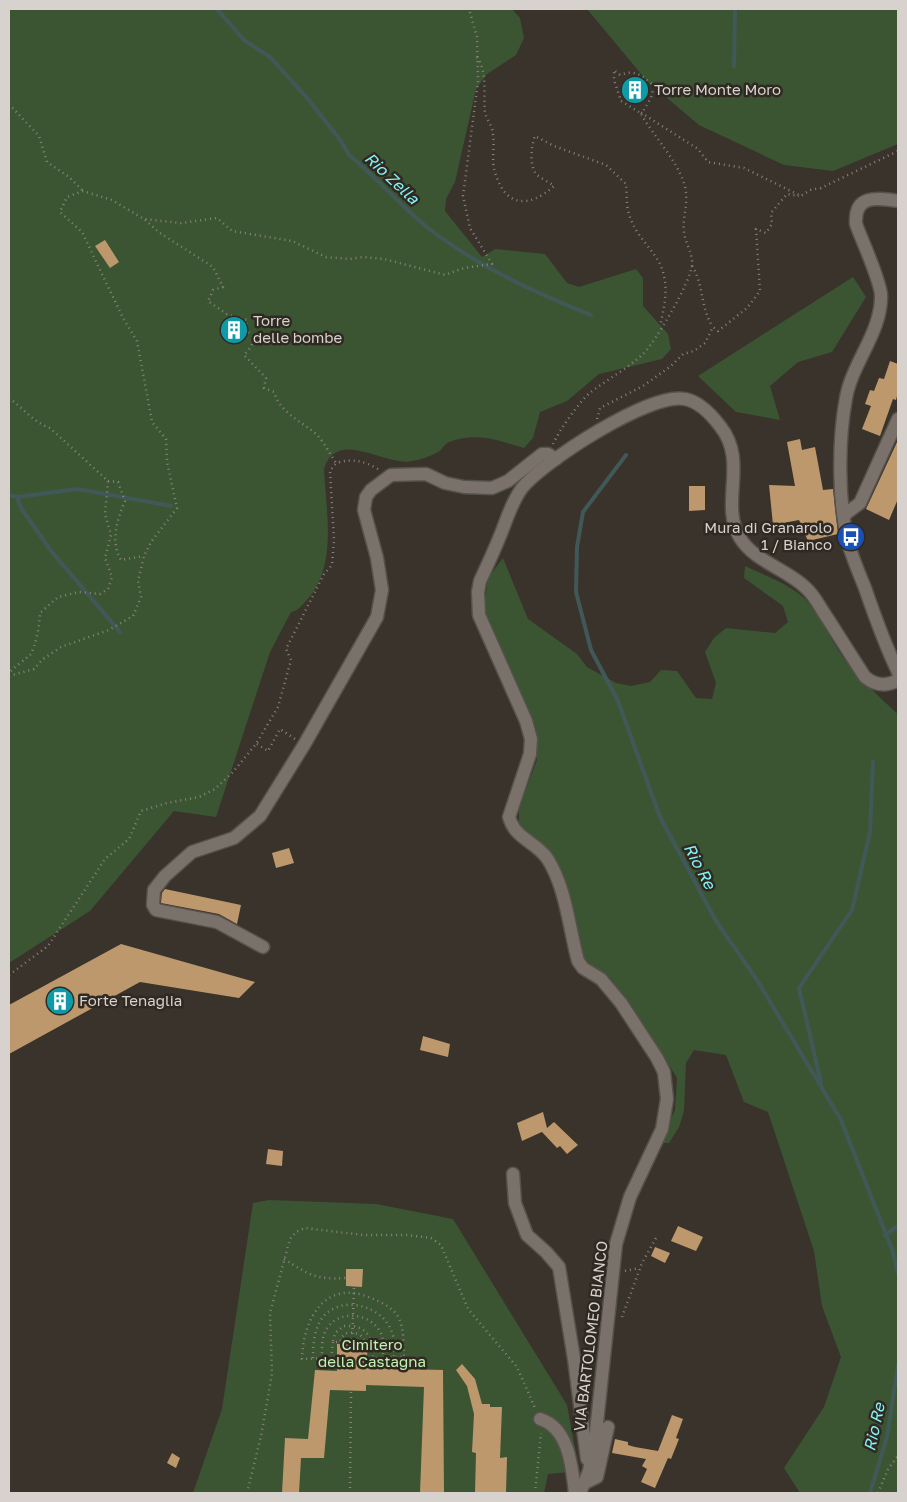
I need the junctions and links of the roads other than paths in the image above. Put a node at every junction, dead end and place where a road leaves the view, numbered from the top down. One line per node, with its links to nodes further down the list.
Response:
1 (898, 201): 4 (street)
2 (898, 419): 4 (street)
3 (552, 457): 6 (street, VIA BARTOLOMEO BIANCO); 7 (street); 11 (street, VIA BARTOLOMEO BIANCO)
4 (844, 516): 5 (street)
5 (898, 672)
6 (898, 680)
7 (263, 947)
8 (513, 1174): 11 (street)
9 (540, 1420): 12 (street)
10 (608, 1427): 11 (street)
11 (585, 1482)
12 (575, 1493)

